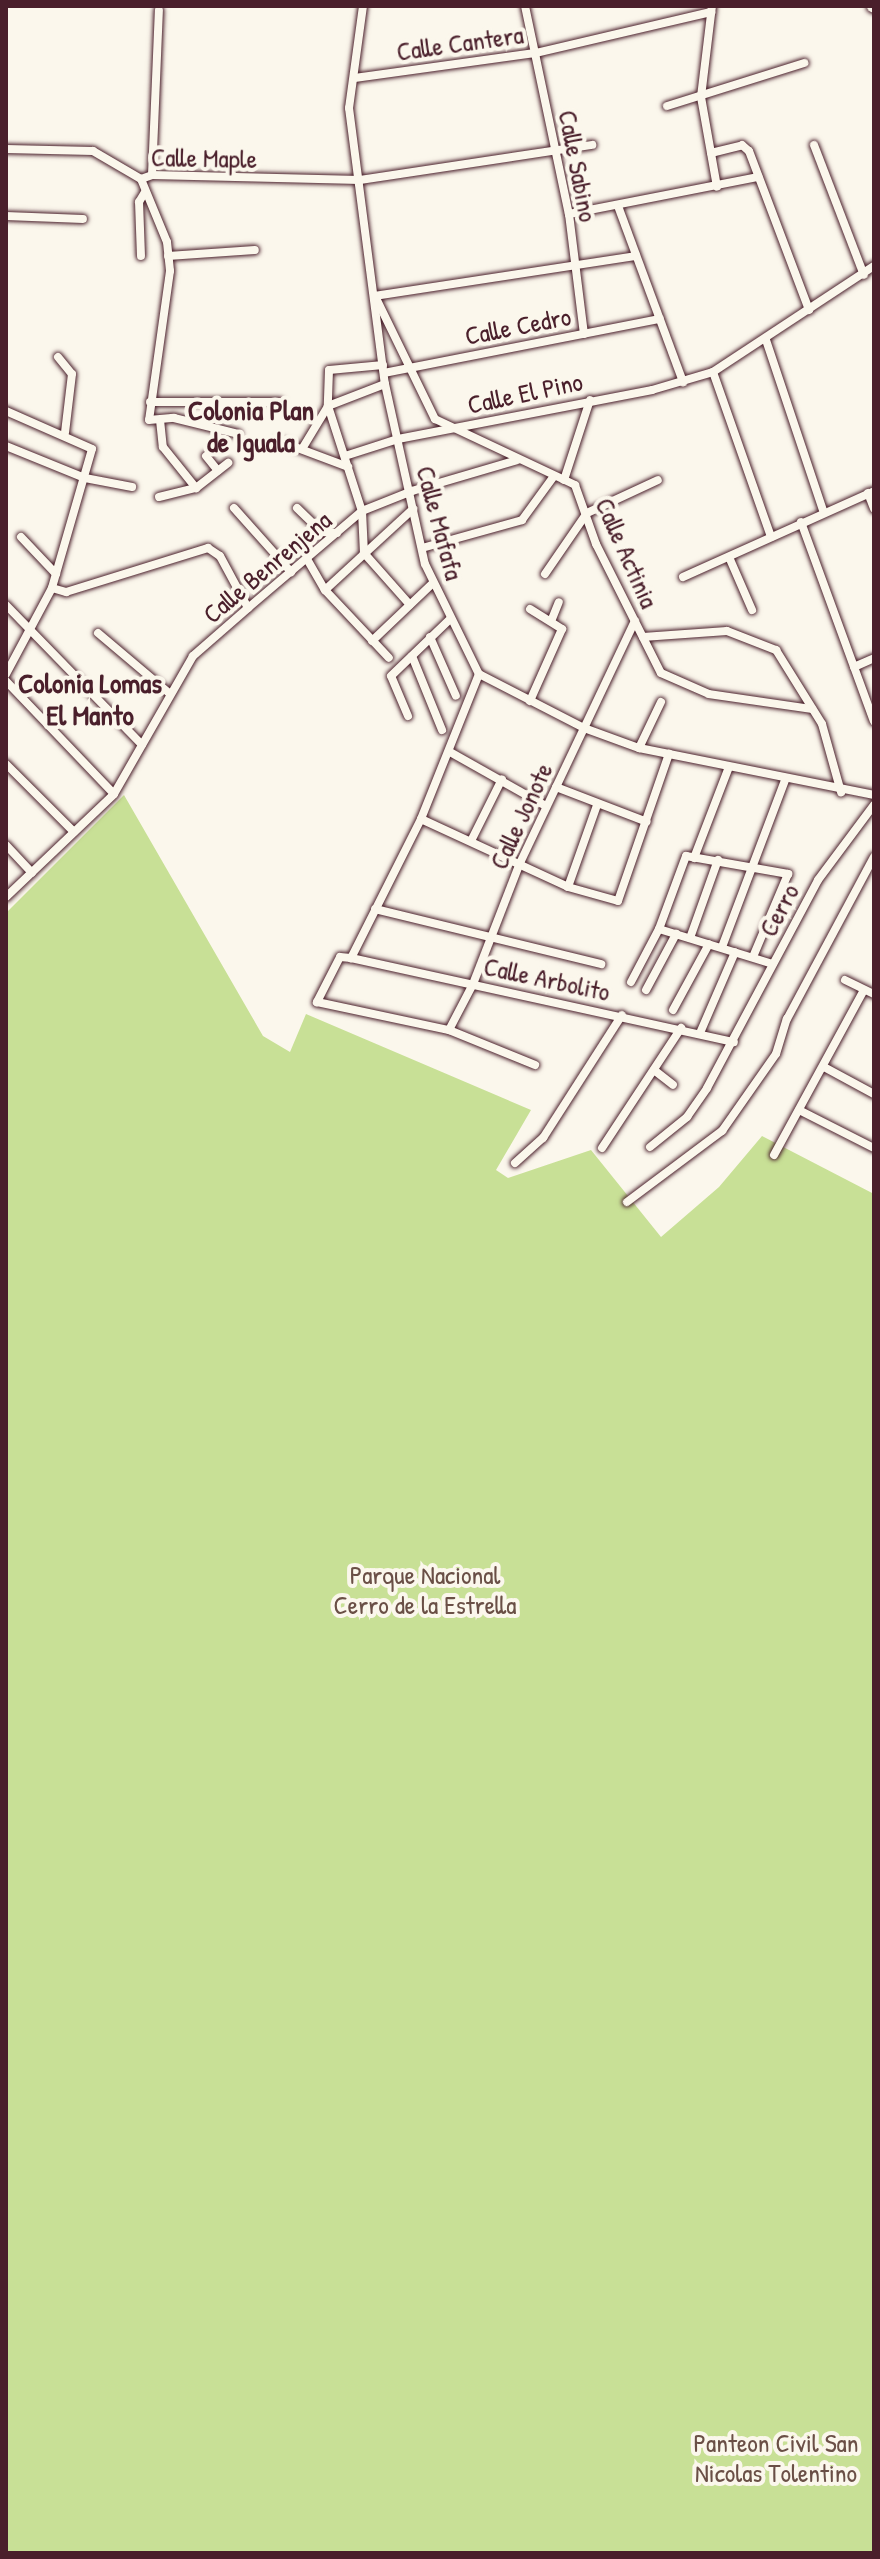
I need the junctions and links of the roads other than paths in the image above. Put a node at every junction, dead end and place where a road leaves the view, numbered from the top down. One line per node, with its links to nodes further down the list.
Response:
1 (363, 6): 7 (street, Calle Mafafa)
2 (525, 6): 5 (street, Calle Sabino)
3 (712, 9): 5 (street, Calle Cantera); 8 (street)
4 (159, 10): 15 (street)
5 (536, 53): 7 (street, Calle Cantera); 13 (street, Calle Sabino)
6 (804, 63): 8 (street)
7 (355, 78): 18 (street, Calle Mafafa)
8 (701, 97): 9 (street); 14 (street)
9 (667, 106)
10 (592, 145): 13 (street, Calle Maple)
11 (814, 145): 31 (street)
12 (6, 149): 17 (street, Calle Maple)
13 (556, 150): 18 (street, Calle Maple); 22 (street, Calle Sabino)
14 (711, 153): 16 (street); 19 (street)
15 (152, 175): 17 (street, Calle Maple); 18 (street, Calle Maple)
16 (758, 177): 19 (street); 33 (street)
17 (141, 179): 20 (street)
18 (360, 180): 32 (street, Calle Mafafa)
19 (717, 187): 21 (street)
20 (145, 192): 26 (street); 27 (street)
21 (618, 206): 22 (street); 28 (street)
22 (569, 214): 30 (street, Calle Sabino)
23 (6, 216): 24 (street)
24 (83, 219)
25 (255, 250): 27 (street)
26 (141, 256)
27 (168, 256): 44 (street)
28 (636, 256): 30 (street); 34 (street)
29 (874, 266): 31 (street, Calle El Pino)
30 (574, 268): 32 (street); 35 (street, Calle Sabino)
31 (864, 275): 33 (street, Calle El Pino)
32 (375, 296): 38 (street); 39 (street, Calle Mafafa)
33 (809, 310): 36 (street, Calle El Pino)
34 (660, 319): 35 (street, Calle Cedro); 41 (street)
35 (584, 334): 38 (street, Calle Cedro)
36 (766, 340): 40 (street, Calle El Pino); 76 (street)
37 (58, 357): 50 (street)
38 (410, 367): 39 (street, Calle Cedro); 49 (street)
39 (383, 369): 42 (street, Calle Mafafa); 46 (street, Calle Cedro)
40 (713, 372): 41 (street, Calle El Pino); 80 (street)
41 (683, 382): 43 (street, Calle El Pino)
42 (385, 384): 46 (street); 52 (street, Calle Mafafa)
43 (590, 400): 49 (street, Calle El Pino); 63 (street)
44 (150, 402): 45 (street); 48 (street)
45 (280, 402)
46 (328, 406): 55 (street); 57 (street)
47 (6, 411): 50 (street)
48 (160, 420): 51 (street); 66 (street)
49 (455, 428): 52 (street, Calle El Pino); 58 (street)
50 (65, 433): 62 (street)
51 (238, 434)
52 (398, 439): 57 (street, Calle El Pino); 67 (street, Calle Mafafa)
53 (279, 441): 55 (street)
54 (6, 446): 62 (street)
55 (302, 449): 60 (street)
56 (206, 456): 61 (street)
57 (345, 456): 60 (street)
58 (518, 460): 63 (street); 67 (street, Calle Benrenjena)
59 (228, 463): 61 (street)
60 (348, 467): 74 (street)
61 (218, 471): 66 (street)
62 (85, 478): 65 (street); 86 (street)
63 (559, 478): 75 (street, Calle Actinia); 81 (street)
64 (658, 480): 75 (street)
65 (132, 487)
66 (196, 488): 69 (street)
67 (412, 491): 72 (street, Calle Mafafa); 74 (street, Calle Benrenjena)
68 (871, 492): 73 (street); 76 (street)
69 (159, 497)
70 (234, 508): 85 (street)
71 (297, 508): 78 (street)
72 (413, 509): 81 (street, Calle Mafafa); 82 (street)
73 (874, 509)
74 (362, 511): 78 (street, Calle Benrenjena); 82 (street)
75 (587, 513): 87 (street); 100 (street, Calle Actinia)
76 (824, 513): 77 (street)
77 (801, 522): 80 (street); 109 (street)
78 (337, 533): 84 (street, Calle Benrenjena)
79 (21, 537): 86 (street)
80 (771, 537): 83 (street)
81 (422, 548): 89 (street, Calle Mafafa)
82 (364, 553): 91 (street); 94 (street)
83 (729, 557): 88 (street); 97 (street)
84 (307, 559): 85 (street, Calle Benrenjena); 91 (street)
85 (291, 572): 95 (street, Calle Benrenjena)
86 (56, 574): 90 (street)
87 (545, 574)
88 (683, 577)
89 (433, 583): 94 (street); 98 (street, Calle Mafafa)
90 (52, 588): 95 (street); 101 (street)
91 (325, 590): 105 (street)
92 (559, 602): 99 (street)
93 (6, 605): 101 (street)
94 (410, 605): 105 (street)
95 (248, 608): 113 (street, Calle Benrenjena)
96 (530, 609): 99 (street)
97 (752, 610)
98 (450, 619): 103 (street); 111 (street, Calle Mafafa)
99 (552, 619): 115 (street)
100 (635, 621): 104 (street, Calle Actinia); 120 (street, Calle Jonote)
101 (30, 631): 110 (street); 122 (street)
102 (98, 633): 113 (street)
103 (430, 637): 106 (street); 114 (street)
104 (643, 637): 117 (street, Calle Actinia); 117 (street)
105 (372, 641): 107 (street)
106 (412, 656): 118 (street); 121 (street)
107 (389, 658)
108 (874, 658): 109 (street)
109 (854, 667): 119 (street)
110 (6, 674)
111 (479, 674): 115 (street); 124 (street)
112 (6, 681): 132 (street)
113 (169, 693): 122 (street, Calle Benrenjena)
114 (456, 696)
115 (530, 701): 120 (street)
116 (661, 702): 123 (street)
117 (812, 709): 131 (street)
118 (408, 716)
119 (874, 721)
120 (584, 728): 123 (street); 130 (street, Calle Jonote)
121 (442, 730)
122 (142, 745): 132 (street, Calle Benrenjena)
123 (639, 748): 125 (street)
124 (450, 752): 128 (street); 137 (street)
125 (669, 754): 127 (street); 138 (street)
126 (6, 764): 139 (street)
127 (729, 767): 129 (street); 143 (street)
128 (502, 779): 136 (street); 140 (street)
129 (785, 780): 131 (street); 146 (street)
130 (556, 787): 134 (street); 136 (street, Calle Jonote)
131 (841, 792): 133 (street)
132 (114, 794): 139 (street, Calle Benrenjena)
133 (874, 795)
134 (597, 805): 138 (street); 148 (street)
135 (874, 805): 161 (street, Cerro)
136 (546, 806): 145 (street, Calle Jonote)
137 (421, 819): 140 (street); 150 (street)
138 (647, 822): 148 (street)
139 (74, 832): 147 (street, Calle Benrenjena)
140 (471, 841): 145 (street)
141 (6, 845): 147 (street)
142 (874, 857): 185 (street)
143 (694, 858): 144 (street); 151 (street)
144 (718, 860): 146 (street); 154 (street)
145 (520, 863): 148 (street); 153 (street, Calle Jonote)
146 (752, 867): 156 (street); 158 (street)
147 (32, 873): 149 (street, Calle Benrenjena)
148 (568, 887)
149 (6, 897)
150 (375, 909): 153 (street); 159 (street)
151 (659, 929): 152 (street); 163 (street)
152 (676, 934): 154 (street); 165 (street)
153 (490, 937): 160 (street); 164 (street, Calle Jonote)
154 (690, 938): 155 (street)
155 (709, 944): 156 (street); 168 (street)
156 (722, 947): 157 (street)
157 (735, 952): 158 (street); 172 (street)
158 (753, 957): 161 (street)
159 (351, 958): 164 (street, Calle Arbolito); 171 (street)
160 (601, 964)
161 (773, 964): 173 (street, Cerro)
162 (845, 980): 166 (street)
163 (631, 982)
164 (473, 984): 169 (street, Calle Arbolito); 171 (street, Calle Jonote)
165 (646, 990)
166 (864, 990): 167 (street); 175 (street)
167 (874, 994)
168 (673, 1010)
169 (622, 1015): 170 (street, Calle Arbolito); 184 (street)
170 (681, 1028): 172 (street, Calle Arbolito); 176 (street)
171 (449, 1030): 174 (street)
172 (700, 1033): 173 (street, Calle Arbolito)
173 (734, 1042): 180 (street, Cerro)
174 (535, 1065)
175 (824, 1067): 178 (street); 179 (street)
176 (654, 1070): 177 (street); 181 (street)
177 (673, 1085)
178 (873, 1091)
179 (799, 1110): 182 (street); 183 (street)
180 (650, 1147)
181 (602, 1148)
182 (874, 1148)
183 (774, 1155)
184 (515, 1163)
185 (627, 1202)

